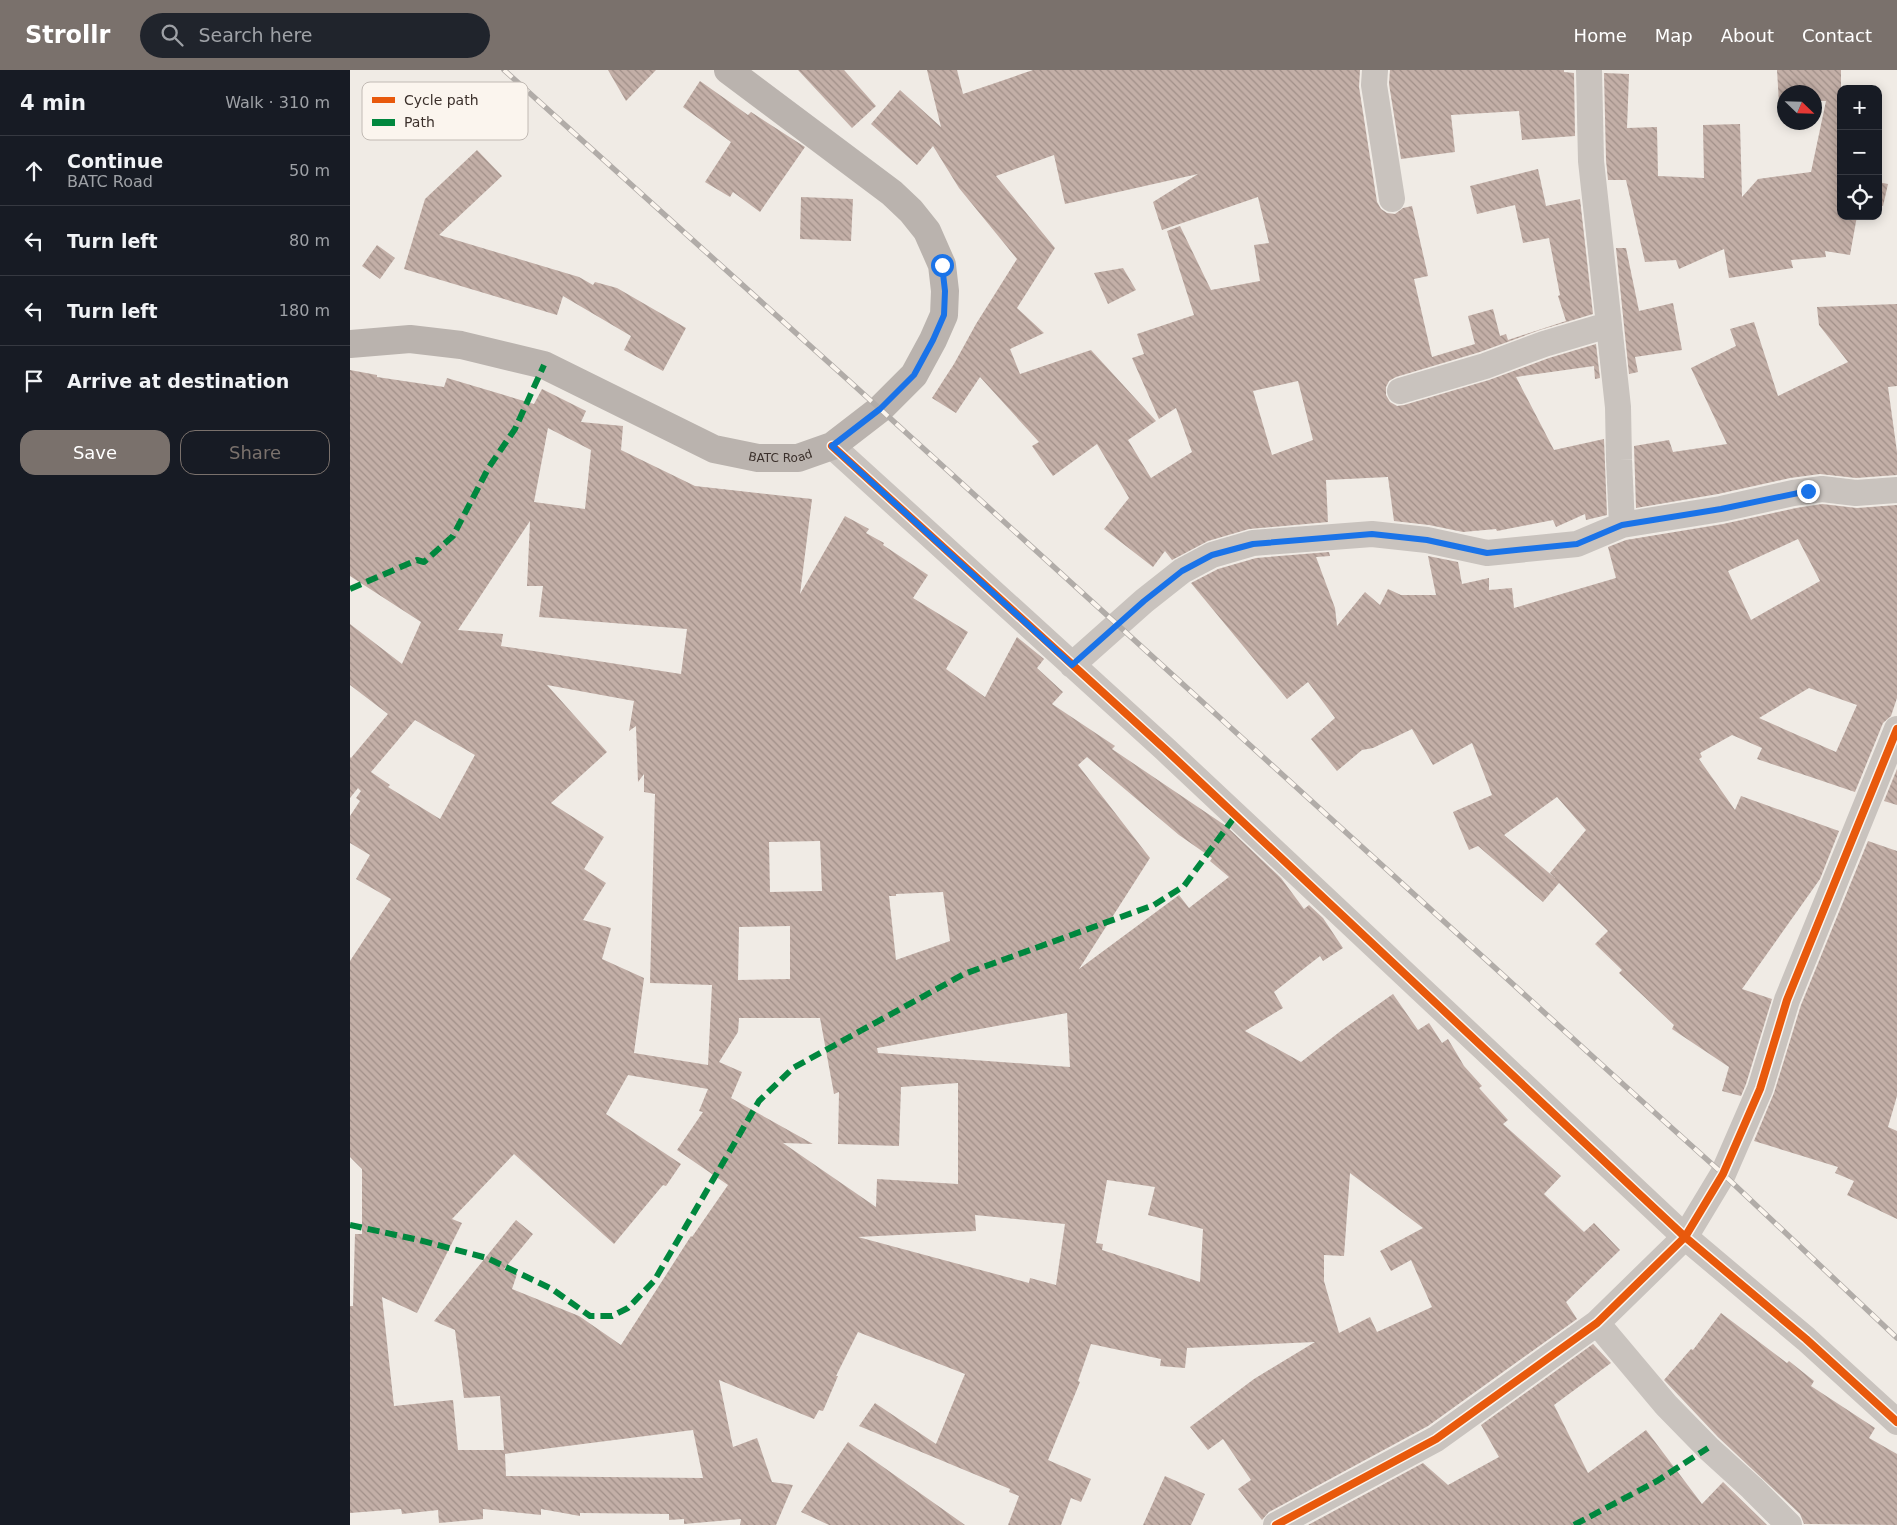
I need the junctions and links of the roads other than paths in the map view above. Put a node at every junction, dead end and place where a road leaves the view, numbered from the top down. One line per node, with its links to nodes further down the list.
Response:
1 (728, 70): 8 (street, BATC Road)
2 (1374, 70): 4 (street)
3 (1589, 70): 5 (street)
4 (1392, 198)
5 (1608, 325): 7 (street); 10 (street)
6 (350, 344): 8 (street, BATC Road)
7 (1400, 391)
8 (832, 446): 11 (street)
9 (1897, 490): 10 (street)
10 (1622, 525): 11 (street)
11 (1072, 665): 13 (street)
12 (1897, 729): 13 (street)
13 (1685, 1237): 14 (street); 15 (street)
14 (1597, 1323): 16 (street); 17 (street)
15 (1897, 1422)
16 (1276, 1525)
17 (1789, 1525)

